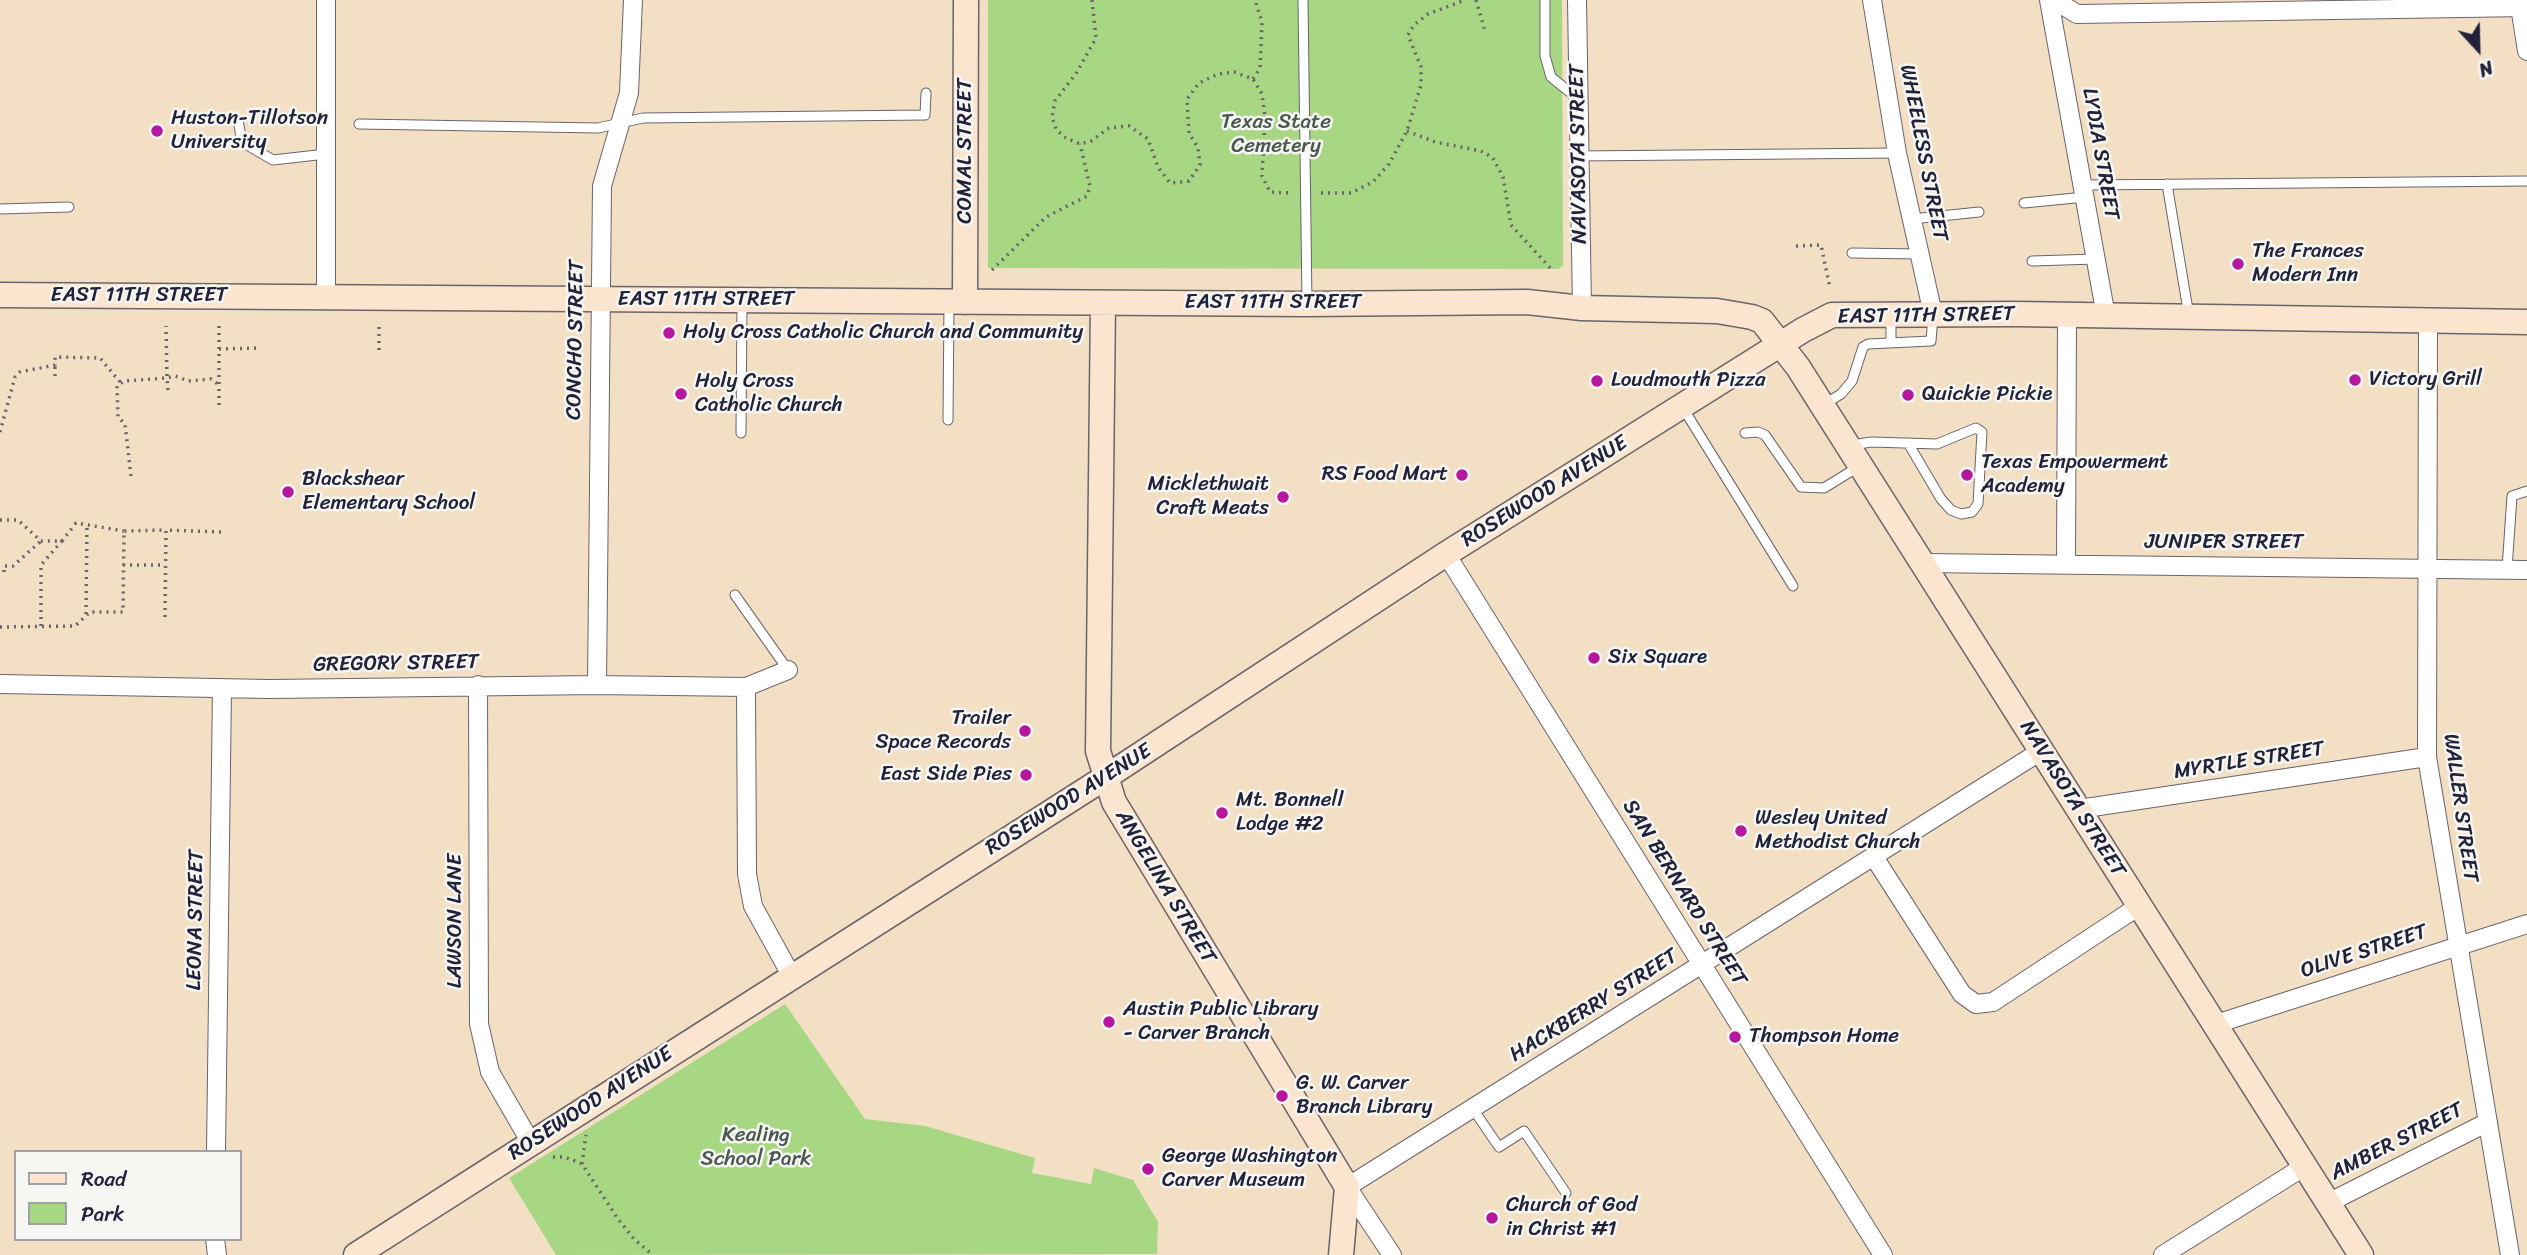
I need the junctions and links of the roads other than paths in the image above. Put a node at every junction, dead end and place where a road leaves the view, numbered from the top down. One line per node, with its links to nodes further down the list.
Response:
1 (326, 0): 19 (street)
2 (633, 0): 16 (street, CONCHO STREET)
3 (966, 0): 37 (street, COMAL STREET)
4 (1303, 0): 39 (lane)
5 (1545, 0): 14 (lane)
6 (1577, 0): 14 (street, NAVASOTA STREET)
7 (1872, 0): 18 (street, WHEELESS STREET)
8 (2049, 0): 23 (street, LYDIA STREET)
9 (2054, 0): 10 (street)
10 (2405, 5): 11 (street)
11 (2522, 5): 12 (street)
12 (2527, 51)
13 (926, 93): 16 (lane)
14 (1577, 97): 20 (street, NAVASOTA STREET)
15 (237, 120): 19 (lane)
16 (621, 123): 17 (lane); 35 (street, CONCHO STREET)
17 (359, 124)
18 (1897, 153): 20 (lane); 28 (street, WHEELESS STREET)
19 (326, 154): 34 (street)
20 (1578, 156): 40 (street, NAVASOTA STREET)
21 (2527, 181): 22 (lane)
22 (2167, 184): 23 (lane); 45 (lane)
23 (2084, 191): 24 (lane); 31 (street, LYDIA STREET)
24 (2024, 203)
25 (69, 207): 26 (lane)
26 (0, 208)
27 (1979, 212): 28 (lane)
28 (1912, 219): 30 (street, WHEELESS STREET)
29 (1852, 253): 30 (lane)
30 (1920, 254): 42 (street, WHEELESS STREET)
31 (2096, 259): 32 (lane); 44 (street, LYDIA STREET)
32 (2032, 261)
33 (0, 296): 34 (street, EAST 11TH STREET)
34 (326, 297): 35 (street, EAST 11TH STREET)
35 (599, 299): 36 (street, EAST 11TH STREET); 69 (street, CONCHO STREET)
36 (742, 300): 37 (street, EAST 11TH STREET); 53 (lane)
37 (957, 302): 38 (street, EAST 11TH STREET); 52 (lane)
38 (1103, 303): 39 (street, EAST 11TH STREET); 74 (street, ANGELINA STREET)
39 (1307, 304): 40 (street, EAST 11TH STREET)
40 (1582, 308): 49 (street, EAST 11TH STREET)
41 (1891, 313): 42 (street, EAST 11TH STREET); 48 (lane); 49 (street, EAST 11TH STREET)
42 (1933, 314): 43 (street, EAST 11TH STREET); 48 (lane)
43 (2067, 315): 44 (street, EAST 11TH STREET); 60 (street)
44 (2106, 316): 45 (street, EAST 11TH STREET)
45 (2189, 317): 46 (street, EAST 11TH STREET)
46 (2428, 321): 47 (street, EAST 11TH STREET); 61 (street, WALLER STREET)
47 (2527, 322)
48 (1891, 343): 51 (lane)
49 (1782, 344): 50 (street, ROSEWOOD AVENUE); 51 (street, NAVASOTA STREET)
50 (1682, 406): 58 (street, ROSEWOOD AVENUE); 64 (lane)
51 (1822, 406): 56 (street, NAVASOTA STREET)
52 (948, 420)
53 (741, 433)
54 (1745, 433): 56 (lane)
55 (1908, 443): 55 (lane); 56 (lane)
56 (1853, 456): 59 (street, NAVASOTA STREET)
57 (2527, 491): 62 (lane)
58 (1447, 554): 74 (street, ROSEWOOD AVENUE); 80 (street, SAN BERNARD STREET)
59 (1921, 563): 60 (street, JUNIPER STREET); 72 (street, NAVASOTA STREET)
60 (2066, 565): 61 (street, JUNIPER STREET)
61 (2428, 567): 62 (street, JUNIPER STREET); 73 (street, WALLER STREET)
62 (2507, 569): 63 (street, JUNIPER STREET)
63 (2527, 569)
64 (1793, 586)
65 (735, 595): 66 (lane)
66 (788, 670): 70 (street, GREGORY STREET)
67 (0, 684): 71 (street, GREGORY STREET)
68 (478, 685): 69 (street, GREGORY STREET); 71 (street, GREGORY STREET); 85 (street, LAWSON LANE)
69 (597, 685): 70 (street, GREGORY STREET)
70 (746, 687): 81 (street)
71 (222, 688): 86 (street, LEONA STREET)
72 (2041, 751): 75 (street, NAVASOTA STREET); 76 (street, HACKBERRY STREET)
73 (2427, 757): 75 (street, MYRTLE STREET); 79 (street, WALLER STREET)
74 (1106, 777): 81 (street, ROSEWOOD AVENUE); 88 (street, ANGELINA STREET)
75 (2079, 809): 77 (street, NAVASOTA STREET)
76 (1874, 856): 77 (street); 80 (street, HACKBERRY STREET)
77 (2139, 906): 82 (street, NAVASOTA STREET)
78 (2527, 924): 79 (street, OLIVE STREET)
79 (2458, 946): 82 (street, OLIVE STREET); 84 (street, WALLER STREET)
80 (1702, 965): 83 (street, HACKBERRY STREET); 94 (street, SAN BERNARD STREET)
81 (791, 975): 85 (street, ROSEWOOD AVENUE)
82 (2216, 1024): 87 (street, NAVASOTA STREET)
83 (1473, 1109): 88 (street, HACKBERRY STREET); 89 (lane)
84 (2488, 1122): 90 (street, AMBER STREET); 97 (street, WALLER STREET)
85 (531, 1143): 91 (street, ROSEWOOD AVENUE)
86 (216, 1150)
87 (2305, 1166): 90 (street, NAVASOTA STREET); 95 (street)
88 (1347, 1186): 92 (street); 93 (street, ANGELINA STREET)
89 (1566, 1193)
90 (2328, 1203): 96 (street, NAVASOTA STREET)
91 (355, 1255)
92 (1341, 1255)
93 (1392, 1255)
94 (1884, 1255)
95 (2163, 1255)
96 (2361, 1255)
97 (2510, 1255)

